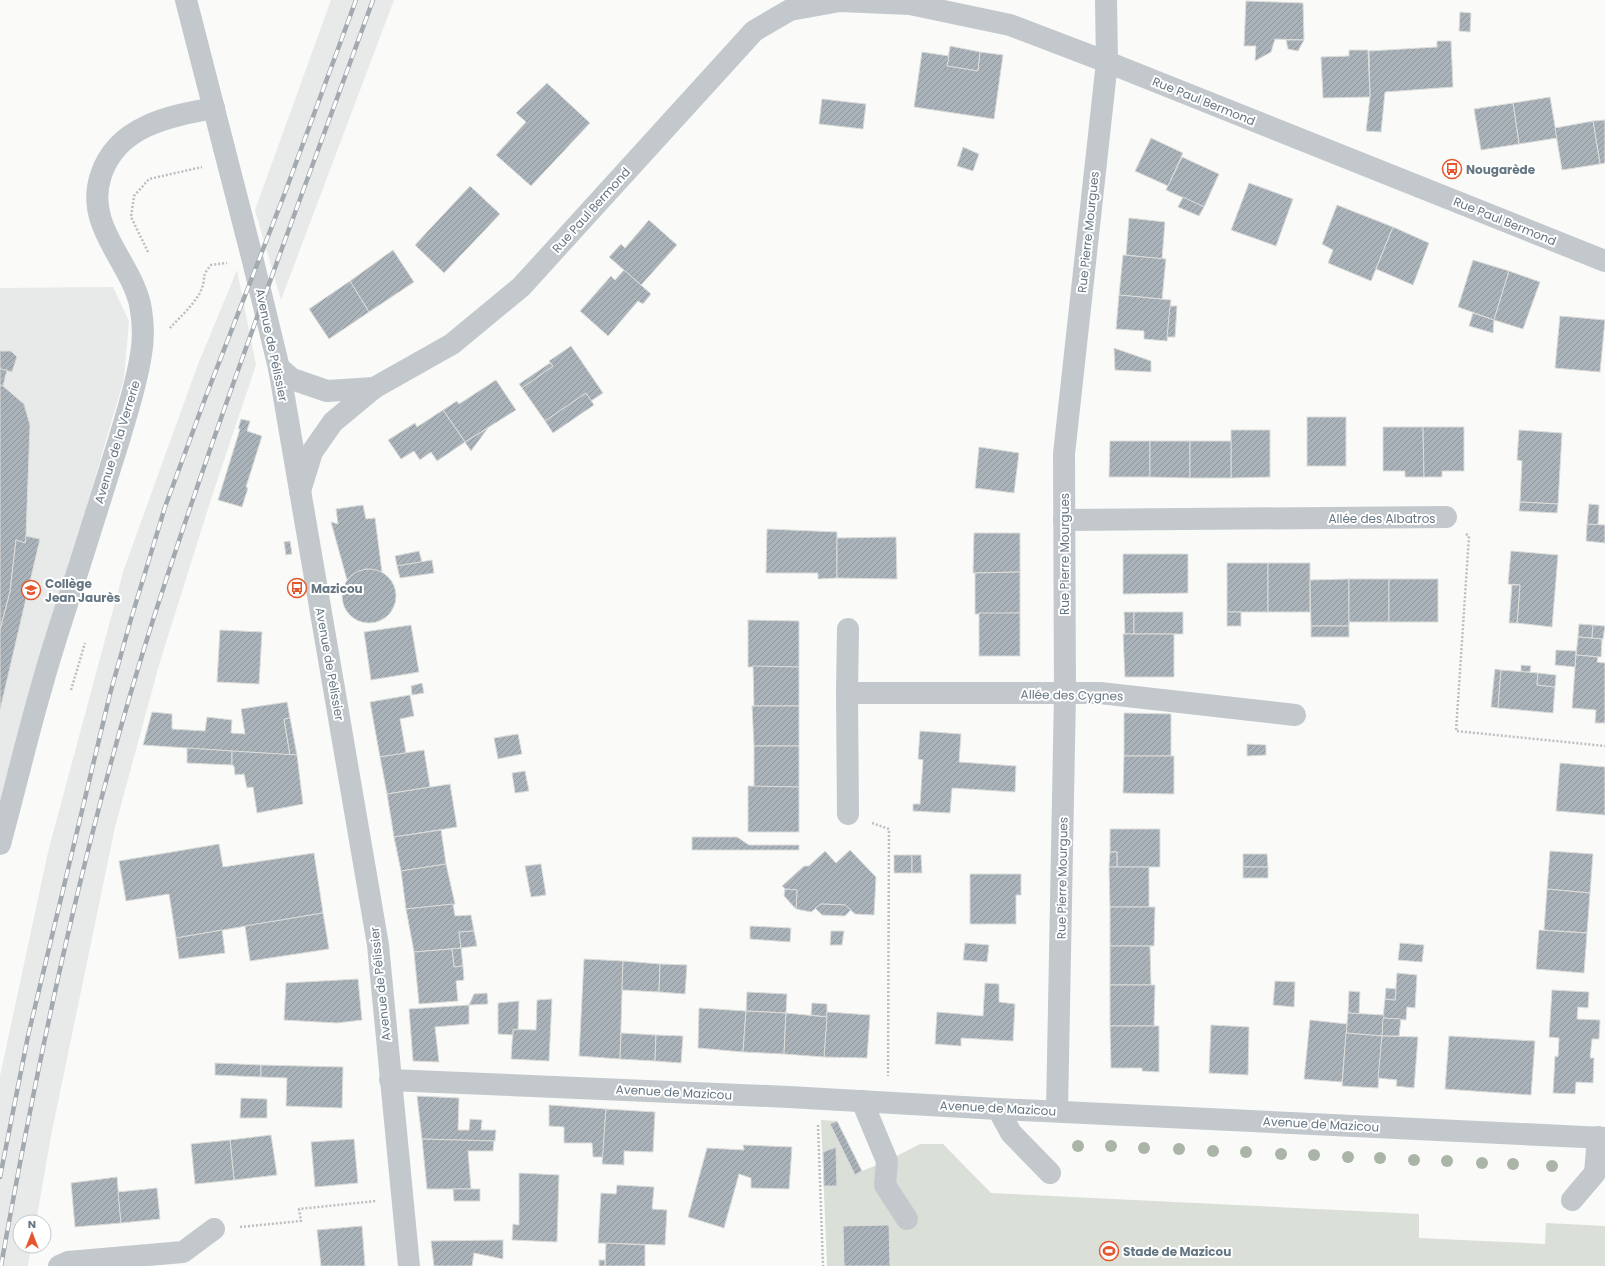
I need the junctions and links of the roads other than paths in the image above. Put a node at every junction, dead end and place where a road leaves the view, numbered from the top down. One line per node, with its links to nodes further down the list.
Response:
1 (186, 0): 5 (street, Avenue de Pélissier)
2 (1106, 0): 4 (street, Rue Pierre Mourgues)
3 (789, 5): 4 (street, Rue Paul Bermond); 8 (street, Rue Paul Bermond)
4 (1107, 62): 6 (street, Rue Paul Bermond); 11 (street, Rue Pierre Mourgues)
5 (214, 108): 7 (street, Avenue de Pélissier); 17 (street, Avenue de la Verrerie)
6 (1605, 261)
7 (279, 368): 8 (street, Rue Paul Bermond); 9 (street, Avenue de Pélissier)
8 (374, 388): 9 (street, Rue Paul Bermond)
9 (300, 491): 18 (street, Avenue de Pélissier)
10 (1446, 517): 11 (street, Allée des Albatros)
11 (1064, 520): 14 (street, Rue Pierre Mourgues)
12 (848, 629): 13 (street)
13 (847, 693): 14 (street, Allée des Cygnes); 16 (street)
14 (1065, 694): 15 (street, Allée des Cygnes); 21 (street, Rue Pierre Mourgues)
15 (1295, 714)
16 (848, 814)
17 (0, 844)
18 (390, 1080): 19 (street, Avenue de Mazicou); 28 (street, Avenue de Pélissier)
19 (862, 1101): 20 (street, Avenue de Mazicou); 25 (street)
20 (998, 1109): 21 (street, Avenue de Mazicou); 23 (street)
21 (1058, 1111): 22 (street, Avenue de Mazicou)
22 (1602, 1137): 24 (street)
23 (1050, 1173)
24 (1572, 1200)
25 (907, 1219)
26 (214, 1229): 27 (street)
27 (59, 1266)
28 (409, 1266)

